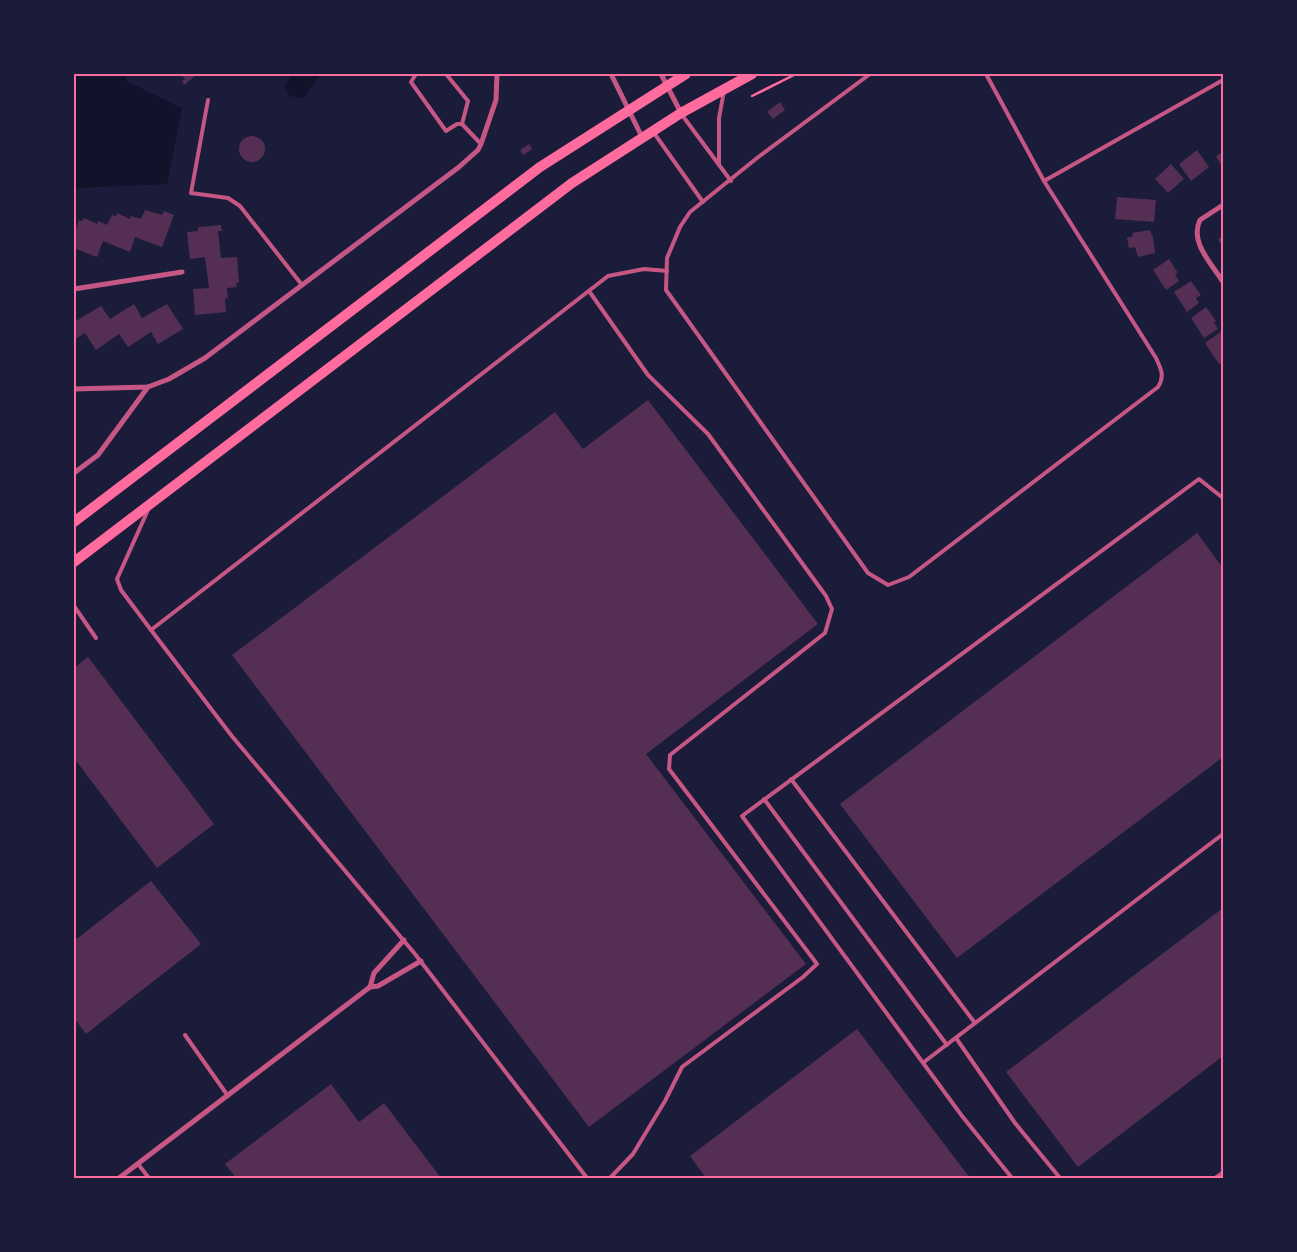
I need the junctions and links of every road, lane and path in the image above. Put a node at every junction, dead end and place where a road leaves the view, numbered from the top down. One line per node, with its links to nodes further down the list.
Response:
1 (416, 74): 18 (lane)
2 (446, 74): 18 (lane)
3 (497, 74): 21 (street)
4 (611, 74): 16 (street)
5 (662, 74): 12 (street)
6 (686, 74): 12 (main road)
7 (752, 74): 13 (main road)
8 (796, 74): 14 (path)
9 (870, 74): 23 (lane)
10 (986, 74): 24 (lane)
11 (1223, 80): 24 (lane)
12 (667, 87): 16 (main road); 17 (street)
13 (724, 87): 17 (main road); 22 (lane)
14 (752, 96)
15 (208, 100): 30 (lane)
16 (629, 111): 20 (street); 38 (main road)
17 (681, 112): 19 (main road); 22 (lane)
18 (462, 124): 21 (lane)
19 (653, 131): 20 (main road); 25 (lane)
20 (642, 138): 37 (main road)
21 (481, 144): 30 (street)
22 (719, 165): 23 (lane)
23 (731, 181): 25 (lane)
24 (1044, 181): 27 (lane)
25 (703, 202): 27 (lane)
26 (1223, 205): 29 (street)
27 (667, 271): 32 (lane)
28 (182, 272): 31 (street)
29 (1223, 282)
30 (302, 285): 33 (street)
31 (74, 289)
32 (588, 291): 41 (lane); 62 (lane)
33 (148, 387): 34 (street); 35 (street)
34 (74, 389)
35 (74, 473)
36 (1223, 498): 43 (lane)
37 (151, 503): 39 (main road); 41 (lane)
38 (74, 522)
39 (74, 562)
40 (74, 606): 42 (lane)
41 (151, 630): 48 (lane)
42 (96, 638)
43 (791, 779): 44 (lane); 51 (lane)
44 (764, 800): 54 (lane); 55 (lane)
45 (1223, 834): 46 (lane)
46 (1219, 837): 47 (lane); 51 (lane)
47 (1223, 843)
48 (404, 940): 49 (lane); 50 (street)
49 (421, 961): 50 (street); 61 (lane)
50 (370, 987): 56 (street)
51 (975, 1023): 53 (lane)
52 (185, 1035): 56 (lane)
53 (956, 1038): 54 (lane); 64 (lane)
54 (946, 1045): 55 (lane)
55 (924, 1062): 63 (lane)
56 (228, 1096): 57 (street)
57 (138, 1164): 59 (street); 60 (lane)
58 (1223, 1173): 65 (street)
59 (119, 1178)
60 (149, 1178)
61 (587, 1178)
62 (610, 1178)
63 (1012, 1178)
64 (1060, 1178)
65 (1216, 1178)

